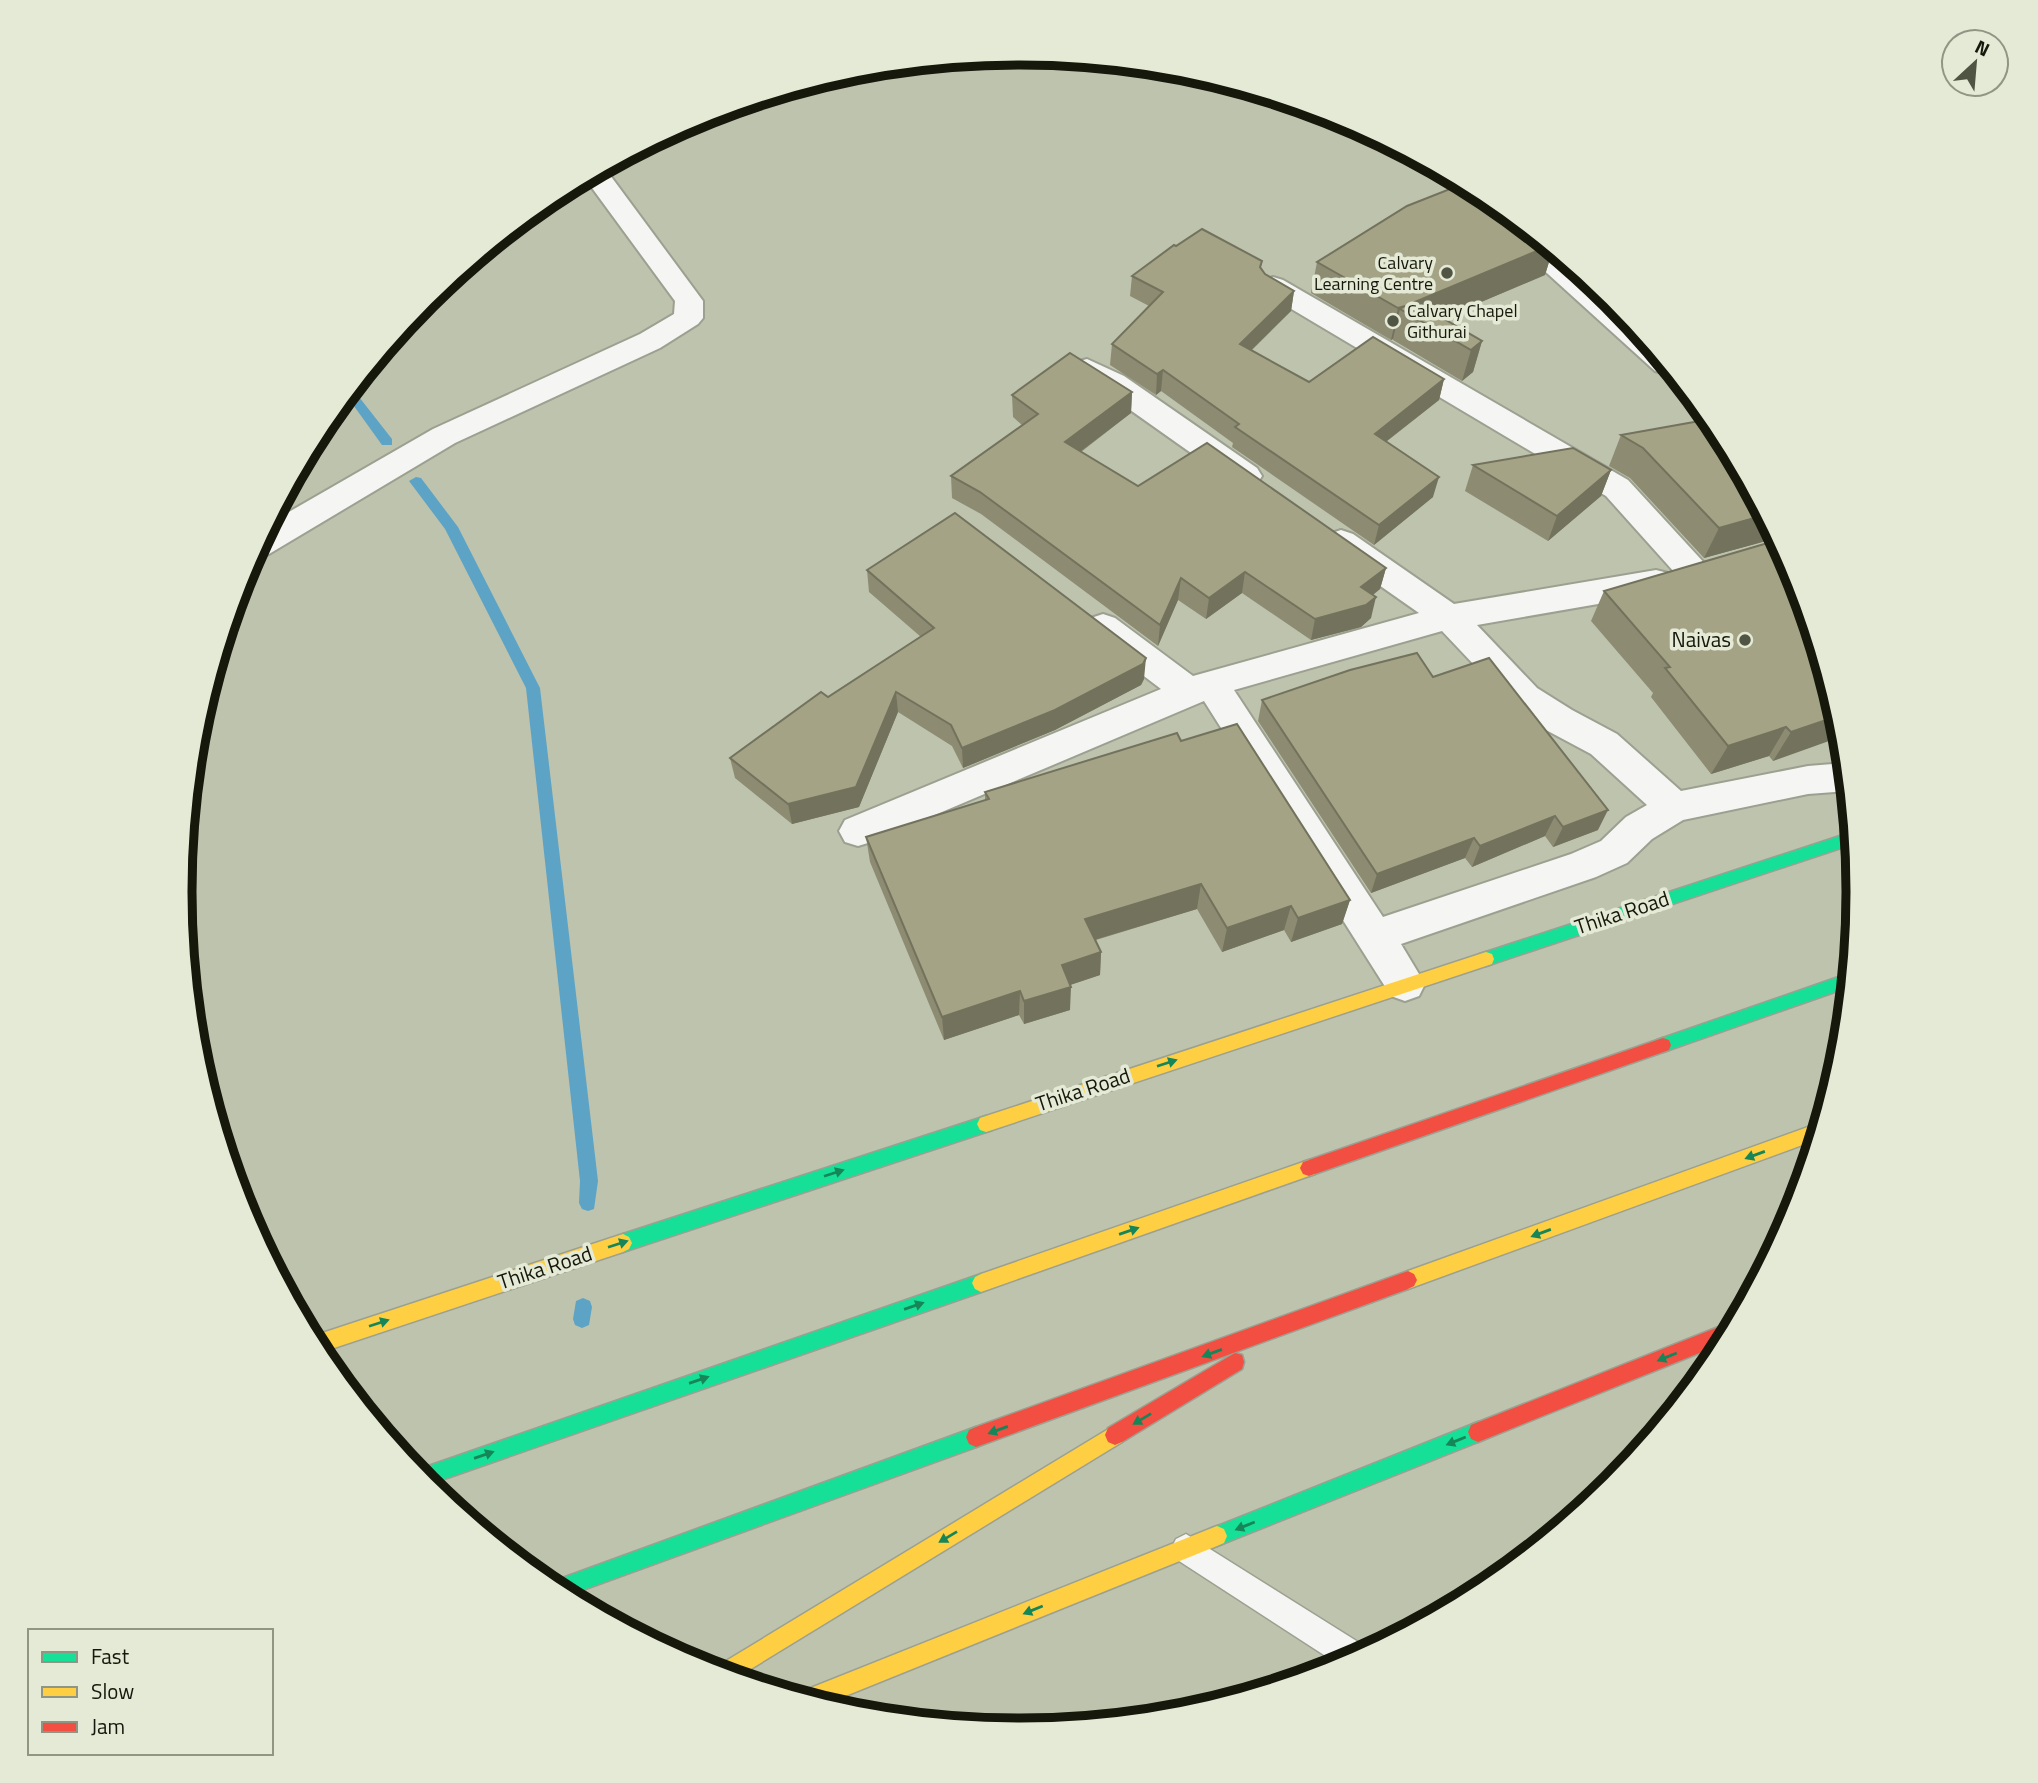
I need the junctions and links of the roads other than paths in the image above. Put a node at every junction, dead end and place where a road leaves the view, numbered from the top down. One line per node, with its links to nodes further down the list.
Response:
1 (600, 180): 8 (street)
2 (1537, 249): 4 (street)
3 (1273, 286): 10 (street)
4 (1615, 318)
5 (1072, 360): 6 (street)
6 (1270, 492)
7 (1315, 524): 10 (street)
8 (273, 537)
9 (1078, 608): 11 (street)
10 (1449, 617): 11 (street); 13 (street)
11 (1200, 687): 14 (street); 16 (street)
12 (1838, 778): 13 (street)
13 (1674, 807): 16 (street)
14 (858, 831)
15 (1844, 841): 18 (main road, Thika Road)
16 (1374, 936): 18 (street)
17 (1841, 983): 23 (main road, one-way to 17)
18 (1405, 984): 22 (main road, Thika Road, one-way to 18)
19 (1809, 1135): 20 (main road, one-way to 20)
20 (1305, 1319): 25 (main road, one-way to 25); 27 (main road, one-way to 27)
21 (1714, 1338): 24 (main road, one-way to 24)
22 (326, 1341)
23 (432, 1474)
24 (1186, 1549): 26 (lane); 28 (main road, one-way to 28)
25 (569, 1585)
26 (1344, 1651)
27 (735, 1667)
28 (823, 1694)

